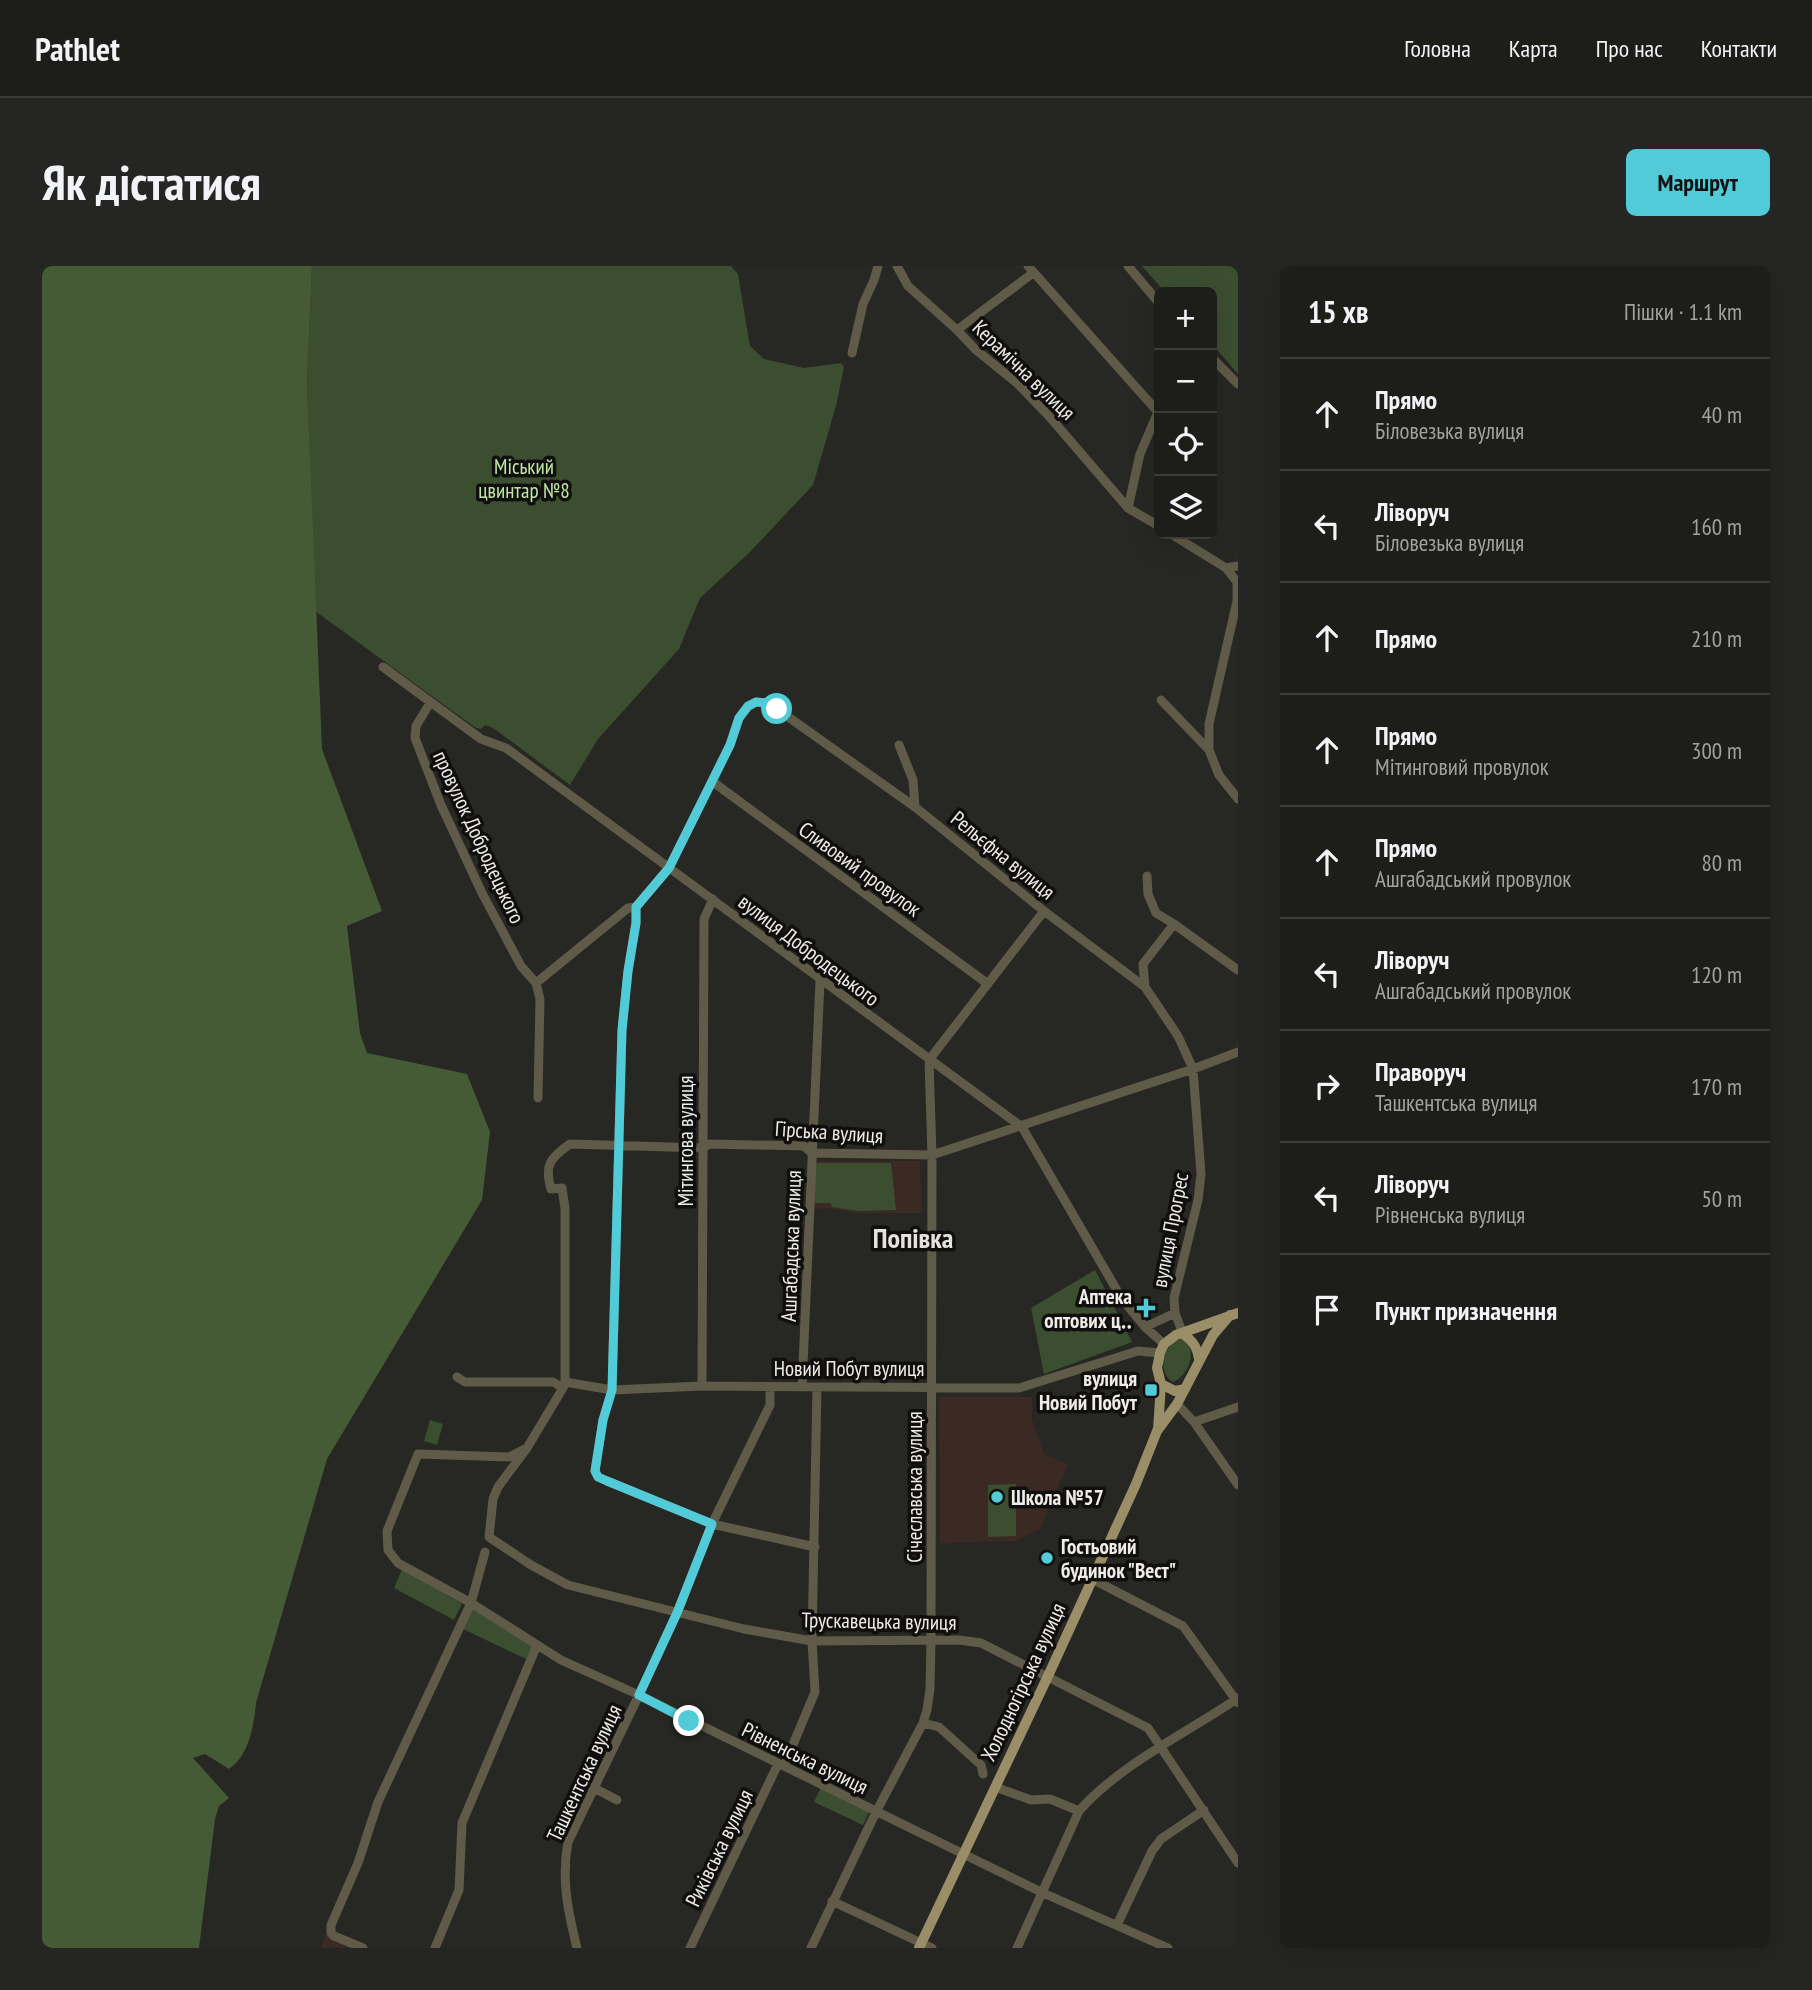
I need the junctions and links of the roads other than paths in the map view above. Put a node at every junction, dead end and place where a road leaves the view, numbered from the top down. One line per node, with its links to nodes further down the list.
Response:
1 (878, 266): 7 (street)
2 (897, 266): 6 (street, Керамічна вулиця)
3 (1128, 266): 5 (street)
4 (1031, 269): 6 (street); 10 (street)
5 (1154, 297)
6 (957, 330): 12 (street, Керамічна вулиця)
7 (852, 353)
8 (1217, 366): 9 (street)
9 (1238, 384)
10 (1154, 407)
11 (1158, 413): 12 (street)
12 (1128, 508): 13 (street, Керамічна вулиця)
13 (1154, 523)
14 (1179, 539): 16 (street)
15 (1238, 566): 16 (street)
16 (1226, 568): 21 (street)
17 (383, 667): 19 (street, вулиця Добродецького)
18 (1161, 700): 21 (street)
19 (430, 703): 25 (street, вулиця Добродецького); 33 (street, провулок Добродецького)
20 (899, 744): 24 (street)
21 (1209, 750): 23 (street)
22 (713, 782): 24 (street, Рельєфна вулиця); 25 (street); 34 (street, Сливовий провулок)
23 (1238, 800)
24 (915, 807): 29 (street, Рельєфна вулиця)
25 (669, 868): 27 (street, вулиця Добродецького); 28 (street)
26 (1147, 876): 30 (street)
27 (713, 899): 32 (street, вулиця Добродецького); 42 (street, Мітингова вулиця)
28 (636, 907): 33 (street); 41 (street)
29 (1044, 911): 34 (street); 35 (street, Рельєфна вулиця)
30 (1174, 924): 31 (street); 35 (street)
31 (1238, 970)
32 (820, 981): 37 (street, вулиця Добродецького); 43 (street, Ашгабадська вулиця)
33 (536, 982): 39 (street)
34 (988, 984): 37 (street)
35 (1145, 987): 38 (street, Рельєфна вулиця)
36 (1238, 1052): 38 (street, Гірська вулиця)
37 (929, 1060): 40 (street, вулиця Добродецького); 44 (street, Січеславська вулиця)
38 (1194, 1069): 40 (street, Гірська вулиця); 45 (street, вулиця Прогрес)
39 (538, 1098)
40 (1022, 1127): 44 (street, Гірська вулиця); 47 (street, вулиця Добродецького)
41 (618, 1146): 42 (street, Гірська вулиця); 53 (street, Гірська вулиця); 60 (street)
42 (702, 1148): 43 (street, Гірська вулиця); 54 (street, Мітингова вулиця)
43 (812, 1153): 44 (street, Гірська вулиця); 56 (street, Ашгабадська вулиця)
44 (932, 1155): 58 (street, Січеславська вулиця)
45 (1175, 1313): 47 (street); 48 (street)
46 (1234, 1314): 48 (main road, Новий Побут вулиця); 50 (main road, Новий Побут вулиця)
47 (1145, 1327): 49 (street, вулиця Добродецького)
48 (1183, 1334): 49 (main road, Новий Побут вулиця); 50 (main road)
49 (1162, 1348): 52 (main road); 58 (street, Новий Побут вулиця)
50 (1199, 1359): 59 (main road)
51 (457, 1377): 53 (street, Новий Побут вулиця)
52 (1161, 1384): 59 (main road); 64 (main road, Холодногірська вулиця)
53 (564, 1385): 60 (street, Новий Побут вулиця); 65 (street)
54 (702, 1386): 55 (street, Новий Побут вулиця); 60 (street, Новий Побут вулиця)
55 (770, 1387): 56 (street, Новий Побут вулиця); 67 (street, Ташкентська вулиця)
56 (802, 1387): 57 (street, Новий Побут вулиця)
57 (817, 1387): 58 (street, Новий Побут вулиця); 68 (street)
58 (932, 1388): 74 (street, Січеславська вулиця)
59 (1185, 1389): 61 (main road, Холодногірська вулиця)
60 (612, 1390): 67 (street)
61 (1177, 1404): 63 (street); 64 (main road, Холодногірська вулиця)
62 (1238, 1407): 63 (street)
63 (1194, 1422): 66 (street)
64 (1157, 1431): 70 (main road, Холодногірська вулиця)
65 (527, 1448): 71 (street, Рівненська вулиця); 72 (street, Трускавецька вулиця)
66 (1238, 1485)
67 (712, 1524): 68 (street); 72 (street, Ташкентська вулиця)
68 (815, 1547): 73 (street)
69 (485, 1552): 71 (street)
70 (1091, 1579): 76 (main road, Холодногірська вулиця); 78 (street)
71 (471, 1603): 75 (street, Рівненська вулиця); 95 (street)
72 (677, 1613): 73 (street, Трускавецька вулиця); 77 (street, Ташкентська вулиця)
73 (812, 1641): 74 (street, Трускавецька вулиця); 81 (street)
74 (931, 1641): 76 (street, Трускавецька вулиця); 79 (street, Січеславська вулиця)
75 (537, 1646): 77 (street, Рівненська вулиця); 96 (street)
76 (1048, 1676): 80 (street, Трускавецька вулиця); 83 (main road, Холодногірська вулиця)
77 (639, 1695): 81 (street, Рівненська вулиця); 84 (street, Ташкентська вулиця)
78 (1237, 1700): 80 (street)
79 (923, 1723): 82 (street); 88 (street, Січеславська вулиця)
80 (1162, 1746): 86 (street, Трускавецька вулиця); 87 (street)
81 (781, 1765): 88 (street, Рівненська вулиця); 98 (street, Риківська вулиця)
82 (983, 1774)
83 (995, 1787): 87 (street); 89 (main road, Холодногірська вулиця)
84 (594, 1788): 85 (street); 97 (street, Ташкентська вулиця)
85 (617, 1800)
86 (1204, 1810): 90 (street, Трускавецька вулиця); 93 (street)
87 (1079, 1811): 91 (street)
88 (876, 1812): 89 (street, Рівненська вулиця); 92 (street, Січеславська вулиця)
89 (964, 1853): 91 (street, Рівненська вулиця); 94 (main road, Холодногірська вулиця)
90 (1238, 1863)
91 (1041, 1892): 93 (street, Рівненська вулиця); 100 (street)
92 (832, 1901): 94 (street); 99 (street, Січеславська вулиця)
93 (1117, 1926): 101 (street, Рівненська вулиця)
94 (925, 1946)
95 (363, 1948)
96 (435, 1948)
97 (577, 1948)
98 (690, 1948)
99 (811, 1948)
100 (1017, 1948)
101 (1168, 1948)

